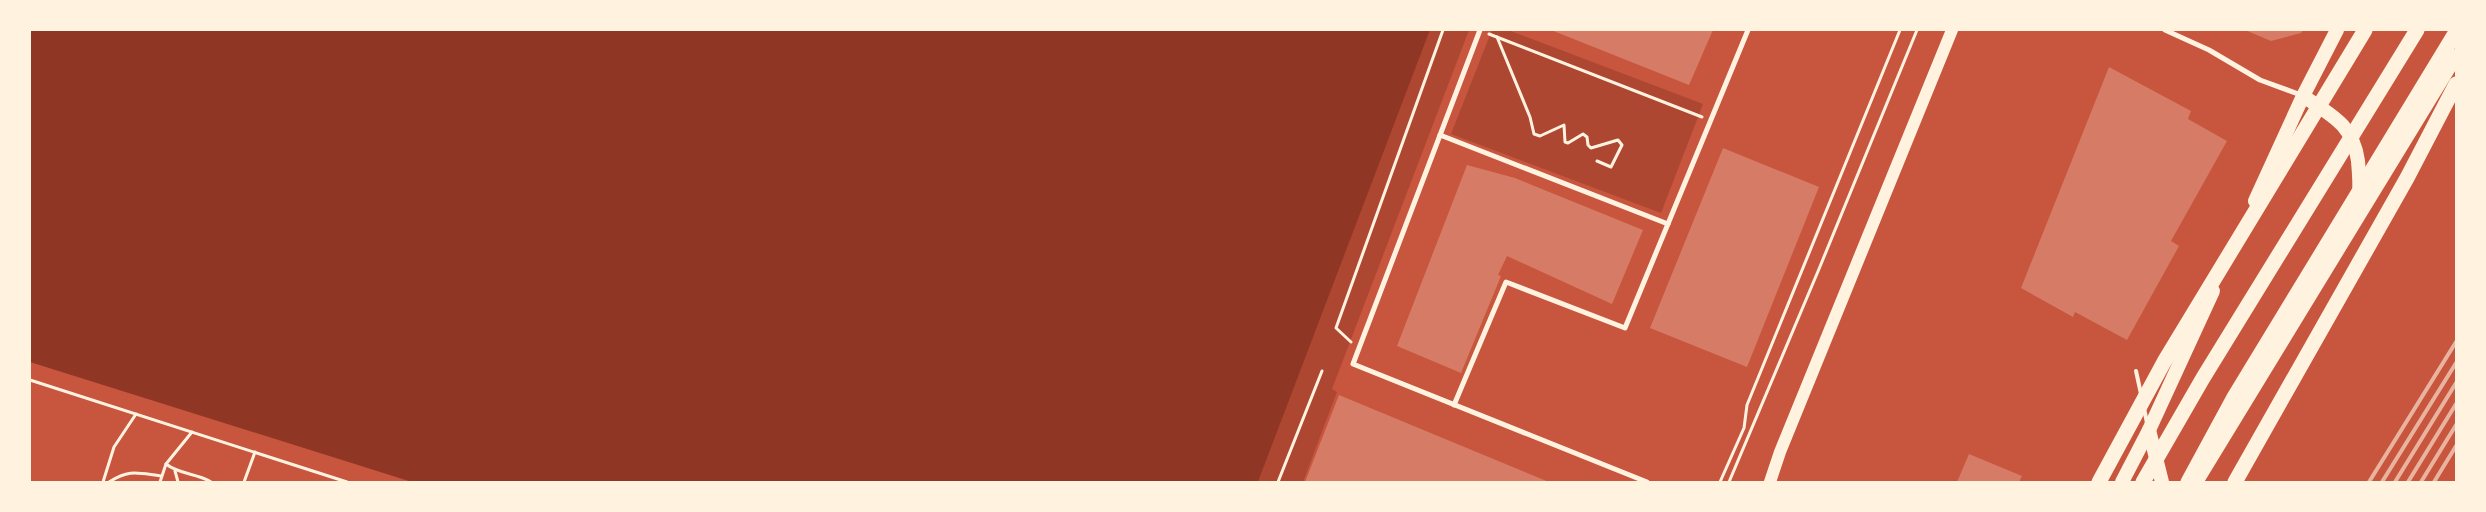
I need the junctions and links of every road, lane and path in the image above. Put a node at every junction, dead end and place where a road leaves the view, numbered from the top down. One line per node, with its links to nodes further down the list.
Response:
1 (1443, 30): 22 (path)
2 (1480, 30): 18 (street)
3 (1748, 30): 17 (street)
4 (1900, 30): 43 (path)
5 (1917, 30): 44 (path)
6 (1952, 30): 45 (main road)
7 (2165, 30): 16 (street)
8 (2337, 30): 16 (highway)
9 (2365, 30): 46 (highway)
10 (2417, 30): 48 (highway)
11 (2456, 32): 50 (highway)
12 (1491, 35): 13 (path)
13 (1497, 37): 17 (path); 19 (path)
14 (2456, 56): 20 (highway)
15 (2456, 84): 52 (highway)
16 (2303, 96): 20 (highway); 28 (highway)
17 (1710, 120): 21 (street)
18 (1440, 135): 21 (street); 22 (street)
19 (1597, 161)
20 (2354, 223): 51 (highway)
21 (1668, 224): 26 (street)
22 (1358, 350): 26 (street)
23 (1322, 371): 41 (path)
24 (2136, 371): 28 (lane)
25 (30, 380): 27 (path)
26 (1454, 405): 42 (street)
27 (136, 414): 29 (path); 34 (path)
28 (2149, 430): 47 (highway); 49 (highway)
29 (192, 432): 30 (path); 31 (path)
30 (255, 452): 39 (path); 40 (path)
31 (166, 464): 32 (path); 33 (path)
32 (175, 471): 37 (path); 38 (path)
33 (161, 476): 35 (path); 36 (path)
34 (103, 482)
35 (109, 482)
36 (160, 482)
37 (178, 482)
38 (211, 482)
39 (244, 482)
40 (348, 482)
41 (1278, 482)
42 (1647, 482)
43 (1720, 482)
44 (1729, 482)
45 (1770, 482)
46 (2099, 482)
47 (2122, 482)
48 (2143, 482)
49 (2162, 482)
50 (2188, 482)
51 (2196, 482)
52 (2234, 482)

